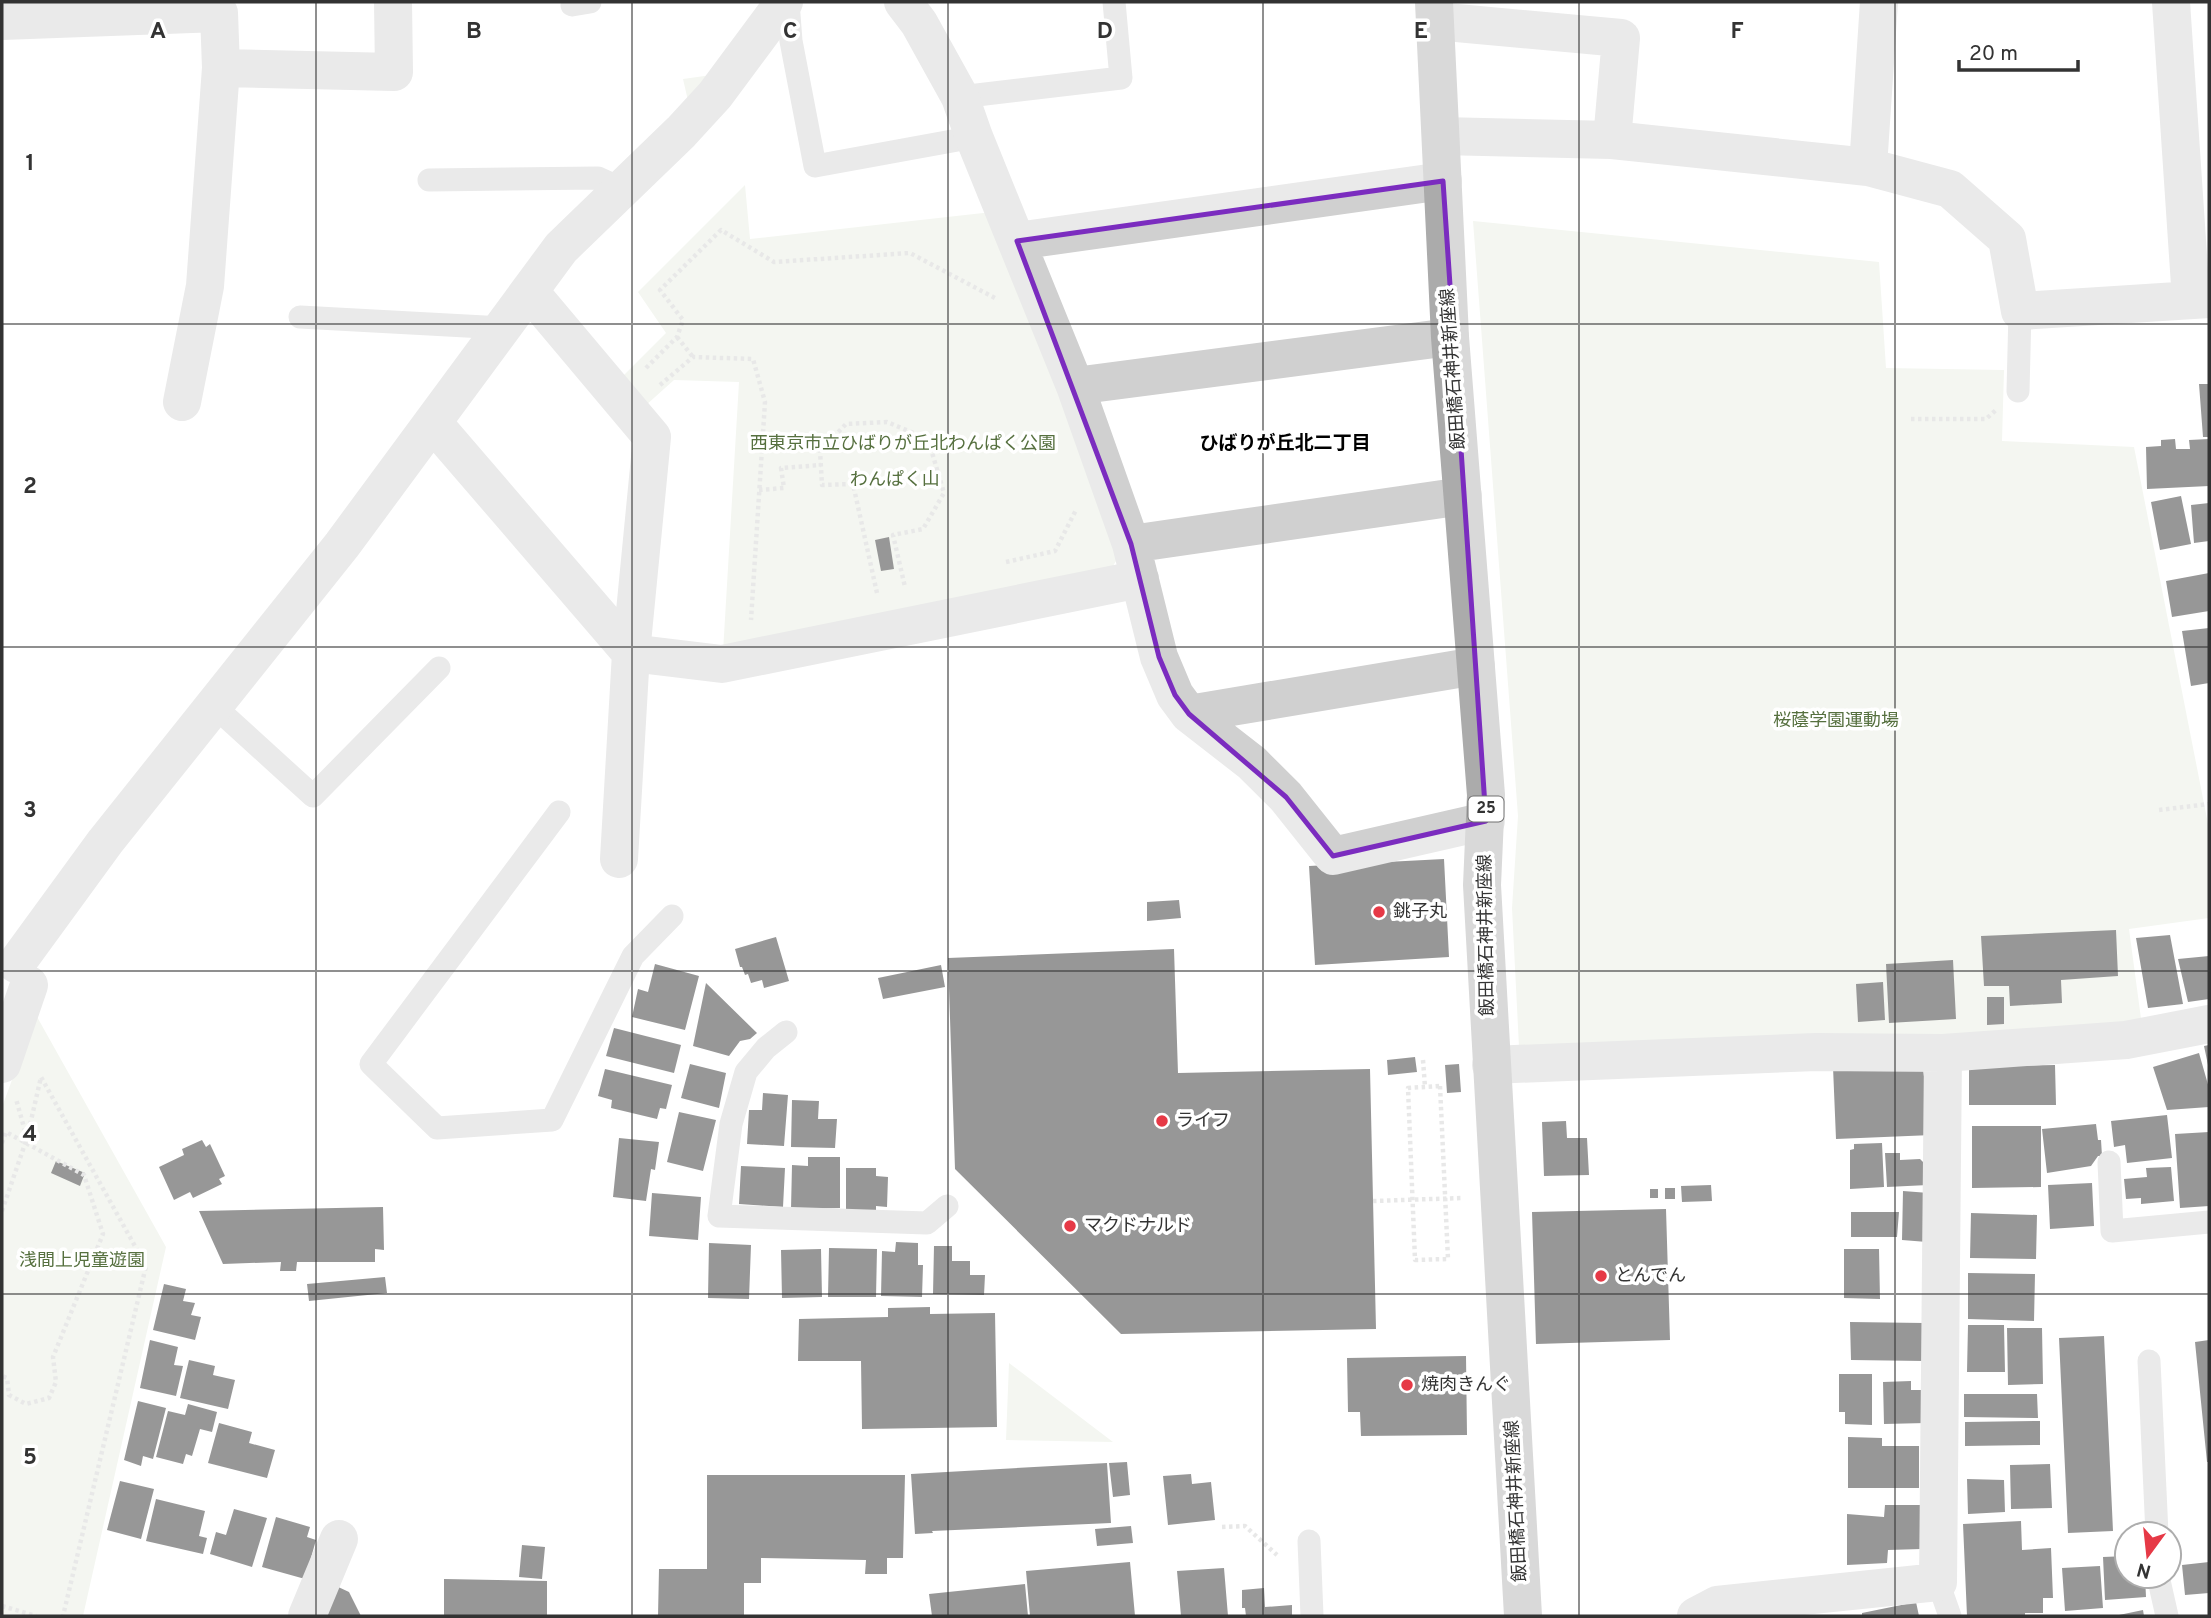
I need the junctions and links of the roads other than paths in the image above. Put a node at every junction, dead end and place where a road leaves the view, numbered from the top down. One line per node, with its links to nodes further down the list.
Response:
1 (393, 2): 10 (street)
2 (786, 2): 13 (lane); 18 (street)
3 (903, 2): 11 (street)
4 (1114, 2): 11 (lane)
5 (1880, 2): 15 (street)
6 (2171, 2): 21 (street)
7 (219, 7): 9 (street); 10 (street)
8 (1435, 11): 12 (main road, 飯田橋石神井新座線 / 25); 14 (street)
9 (2, 21)
10 (221, 68): 28 (street)
11 (960, 97): 13 (street)
12 (1441, 135): 14 (street); 17 (main road, 飯田橋石神井新座線 / 25)
13 (974, 137): 19 (street)
14 (1612, 140): 15 (street)
15 (1868, 167): 22 (street)
16 (429, 180): 18 (lane)
17 (1443, 180): 19 (street); 25 (main road, 飯田橋石神井新座線 / 25)
18 (622, 189): 20 (street)
19 (1017, 242): 26 (street)
20 (530, 292): 24 (street); 32 (street)
21 (2200, 300): 22 (street)
22 (2020, 311): 27 (lane)
23 (300, 317): 24 (lane)
24 (503, 328): 29 (street)
25 (1450, 337): 26 (street); 30 (main road, 飯田橋石神井新座線 / 25)
26 (1075, 386): 31 (street)
27 (2018, 391)
28 (182, 402)
29 (433, 423): 32 (street); 35 (street)
30 (1463, 495): 31 (street); 33 (main road, 飯田橋石神井新座線 / 25)
31 (1135, 562): 32 (street); 36 (street)
32 (631, 653): 39 (street)
33 (1476, 666): 36 (street); 38 (main road, 飯田橋石神井新座線 / 25)
34 (439, 668): 35 (lane)
35 (213, 705): 44 (street)
36 (1189, 714): 38 (street)
37 (559, 812): 40 (lane)
38 (1486, 821): 45 (main road, 飯田橋石神井新座線 / 25)
39 (620, 859)
40 (673, 916)
41 (2209, 1024): 43 (street)
42 (786, 1032): 47 (lane)
43 (1943, 1053): 45 (street); 54 (street)
44 (3, 1061)
45 (1491, 1065): 58 (main road, 飯田橋石神井新座線 / 25)
46 (2109, 1162): 48 (lane)
47 (947, 1206)
48 (2209, 1222)
49 (2149, 1361): 50 (lane)
50 (2156, 1520)
51 (339, 1539): 56 (street)
52 (1309, 1541): 57 (lane)
53 (2161, 1590): 60 (lane)
54 (1944, 1599): 55 (street)
55 (1769, 1609): 59 (street)
56 (307, 1616)
57 (1312, 1616)
58 (1524, 1616)
59 (1696, 1616)
60 (2166, 1616)

